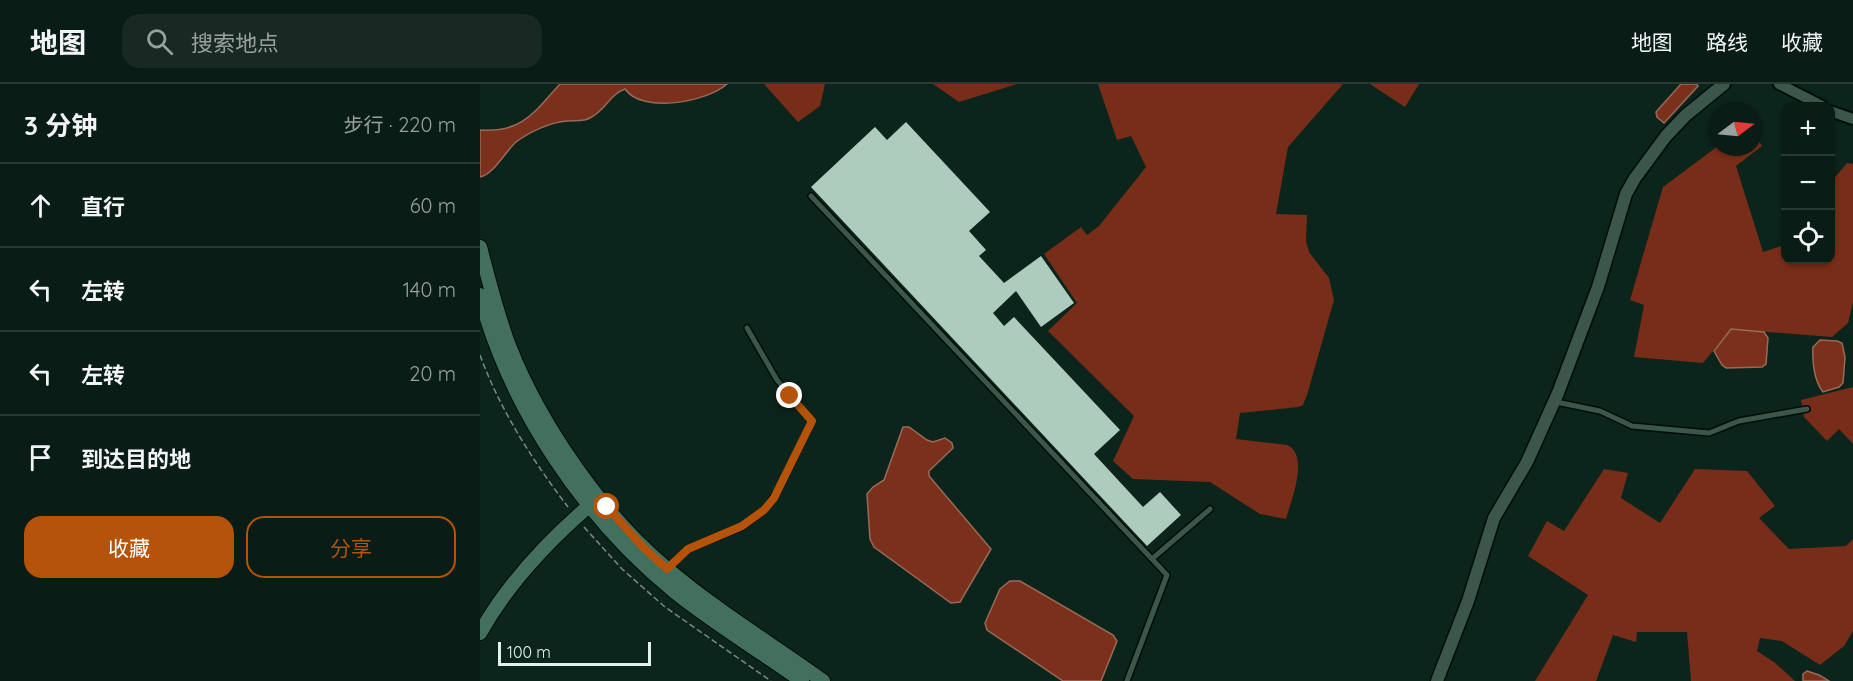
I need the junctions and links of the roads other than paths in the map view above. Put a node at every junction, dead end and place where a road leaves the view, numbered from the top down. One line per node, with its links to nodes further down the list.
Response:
1 (1724, 84): 10 (street)
2 (1779, 84): 3 (street)
3 (1814, 102)
4 (1835, 113): 5 (street)
5 (1853, 119)
6 (811, 196): 14 (lane)
7 (480, 247): 15 (main road)
8 (480, 295): 12 (main road)
9 (747, 328): 15 (lane)
10 (1554, 402): 11 (lane); 20 (street)
11 (1807, 409)
12 (590, 505): 16 (main road); 17 (main road)
13 (1210, 509): 14 (lane)
14 (1152, 559): 19 (lane)
15 (667, 569): 18 (main road)
16 (480, 633)
17 (802, 681)
18 (823, 681)
19 (1127, 681)
20 (1437, 681)

